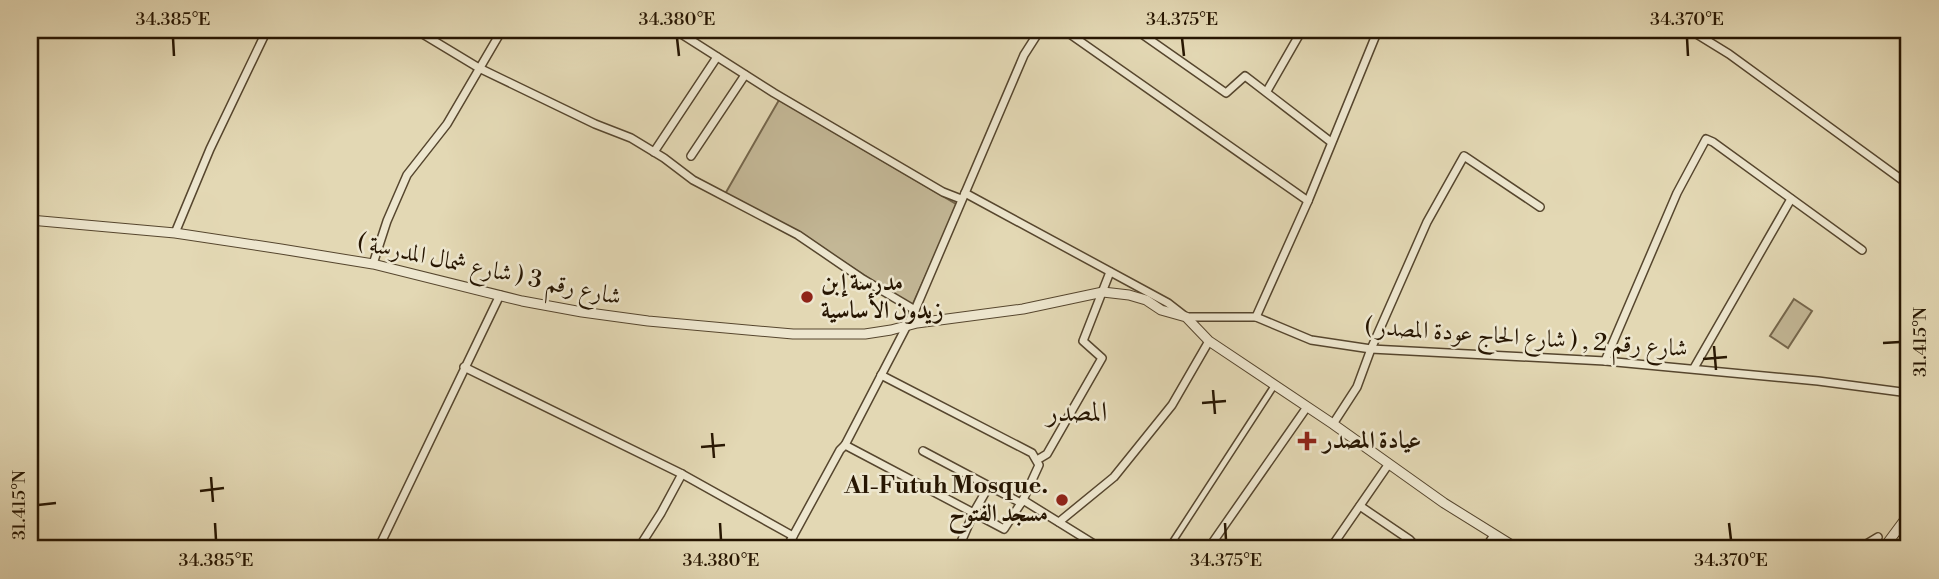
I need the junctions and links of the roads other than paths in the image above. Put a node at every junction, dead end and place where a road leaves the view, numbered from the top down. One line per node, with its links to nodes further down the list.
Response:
1 (267, 30): 24 (street)
2 (416, 30): 12 (street)
3 (502, 30): 12 (street)
4 (676, 30): 11 (street)
5 (1040, 30): 19 (street)
6 (1064, 30): 21 (street)
7 (1136, 30): 14 (street)
8 (1303, 30): 14 (street)
9 (1378, 30): 15 (street)
10 (1690, 30): 18 (street)
11 (717, 57): 13 (street); 16 (street)
12 (480, 68): 16 (street); 26 (street)
13 (745, 75): 17 (street); 19 (street)
14 (1267, 91): 15 (street)
15 (1331, 142): 21 (street)
16 (653, 152): 30 (street)
17 (691, 156)
18 (1909, 185)
19 (963, 196): 27 (street); 30 (street)
20 (1791, 199): 25 (street); 36 (street); 38 (street)
21 (1308, 201): 32 (street)
22 (1541, 207): 35 (street)
23 (30, 219): 24 (street, شارع رقم 3 ( شارع شمال المدرسة ))
24 (175, 233): 26 (street, شارع رقم 3 ( شارع شمال المدرسة ))
25 (1862, 250)
26 (373, 264): 29 (street, شارع رقم 3 ( شارع شمال المدرسة ))
27 (1110, 272): 28 (street); 31 (street)
28 (1103, 292): 31 (street, شارع رقم 3 ( شارع شمال المدرسة )); 33 (street, شارع رقم 3 ( شارع شمال المدرسة )); 46 (street)
29 (500, 295): 33 (street, شارع رقم 3 ( شارع شمال المدرسة )); 37 (street)
30 (915, 310): 33 (street)
31 (1186, 317): 32 (street, شارع رقم 2 , ( شارع الحاج عودة المصدر )); 34 (street)
32 (1256, 317): 35 (street, شارع رقم 2 , ( شارع الحاج عودة المصدر ))
33 (905, 325): 39 (street)
34 (1209, 341): 40 (street); 54 (street)
35 (1371, 349): 36 (street, شارع رقم 2 , ( شارع الحاج عودة المصدر )); 43 (street)
36 (1605, 361): 38 (street, شارع رقم 2 , ( شارع الحاج عودة المصدر ))
37 (464, 367): 48 (street); 59 (street)
38 (1694, 368): 41 (street, شارع رقم 2 , ( شارع الحاج عودة المصدر ))
39 (881, 375): 44 (street); 46 (street)
40 (1274, 386): 42 (street); 64 (street)
41 (1909, 393)
42 (1307, 407): 43 (street); 65 (street)
43 (1334, 424): 47 (street)
44 (845, 445): 52 (street); 56 (street)
45 (923, 451): 49 (street)
46 (1037, 460): 50 (street)
47 (1388, 465): 51 (street); 57 (street)
48 (682, 474): 56 (street); 60 (street)
49 (989, 486): 50 (street); 52 (street)
50 (1022, 502): 52 (street); 54 (street)
51 (1360, 506): 66 (street); 67 (street)
52 (974, 512): 62 (street)
53 (1909, 514): 71 (street)
54 (1059, 522): 63 (street)
55 (1909, 533): 72 (highway)
56 (793, 536): 61 (street)
57 (1494, 536): 68 (street); 69 (street)
58 (1878, 537): 70 (street)
59 (378, 549)
60 (638, 549)
61 (786, 549)
62 (958, 549)
63 (1102, 549)
64 (1168, 549)
65 (1208, 549)
66 (1330, 549)
67 (1418, 549)
68 (1485, 549)
69 (1518, 549)
70 (1858, 549)
71 (1884, 549)
72 (1898, 549)

